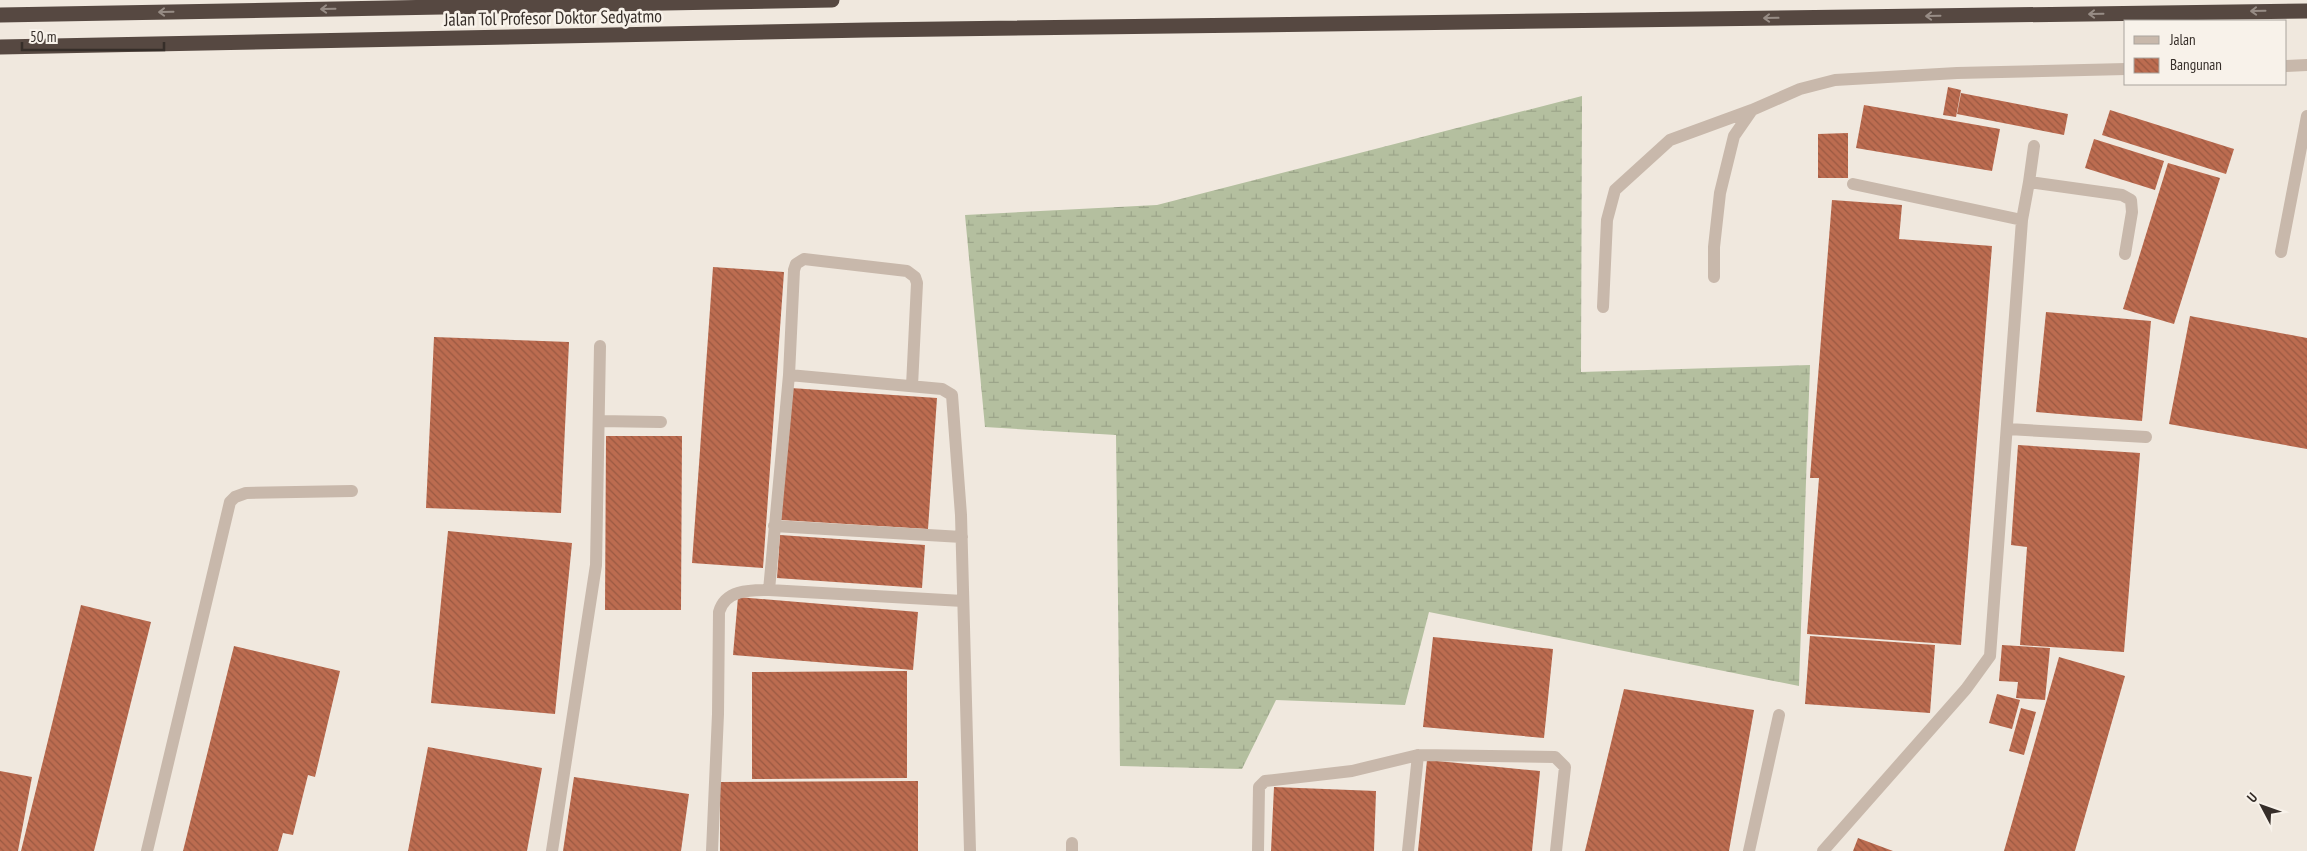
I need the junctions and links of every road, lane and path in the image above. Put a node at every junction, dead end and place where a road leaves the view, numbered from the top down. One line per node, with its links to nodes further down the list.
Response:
1 (832, 0): 3 (highway, Jalan Tol Profesor Doktor Sedyatmo, one-way to 3)
2 (2307, 11): 4 (highway, Jalan Tol Profesor Doktor Sedyatmo, one-way to 4)
3 (0, 15)
4 (0, 47)
5 (2307, 65): 6 (lane)
6 (2287, 66)
7 (2124, 69): 8 (lane)
8 (1752, 110): 16 (lane); 17 (lane)
9 (2307, 116): 14 (lane)
10 (2034, 146): 11 (lane)
11 (2029, 182): 13 (lane); 15 (lane)
12 (1853, 184): 13 (lane)
13 (2022, 220): 23 (lane)
14 (2281, 252)
15 (2125, 254)
16 (1714, 277)
17 (1603, 307)
18 (600, 346): 21 (lane)
19 (789, 375): 20 (lane); 20 (lane); 26 (lane)
20 (912, 386): 27 (lane)
21 (598, 421): 22 (lane); 33 (lane)
22 (661, 422)
23 (2008, 429): 24 (lane); 40 (lane)
24 (2146, 437)
25 (352, 491): 32 (lane)
26 (774, 526): 27 (lane); 28 (lane)
27 (962, 537): 29 (lane)
28 (769, 590): 29 (lane); 34 (lane)
29 (963, 601): 35 (lane)
30 (1779, 715): 39 (lane)
31 (1418, 755): 36 (lane); 37 (lane); 38 (lane)
32 (147, 851)
33 (552, 851)
34 (712, 851)
35 (970, 851)
36 (1258, 851)
37 (1408, 851)
38 (1556, 851)
39 (1748, 851)
40 (1823, 851)

